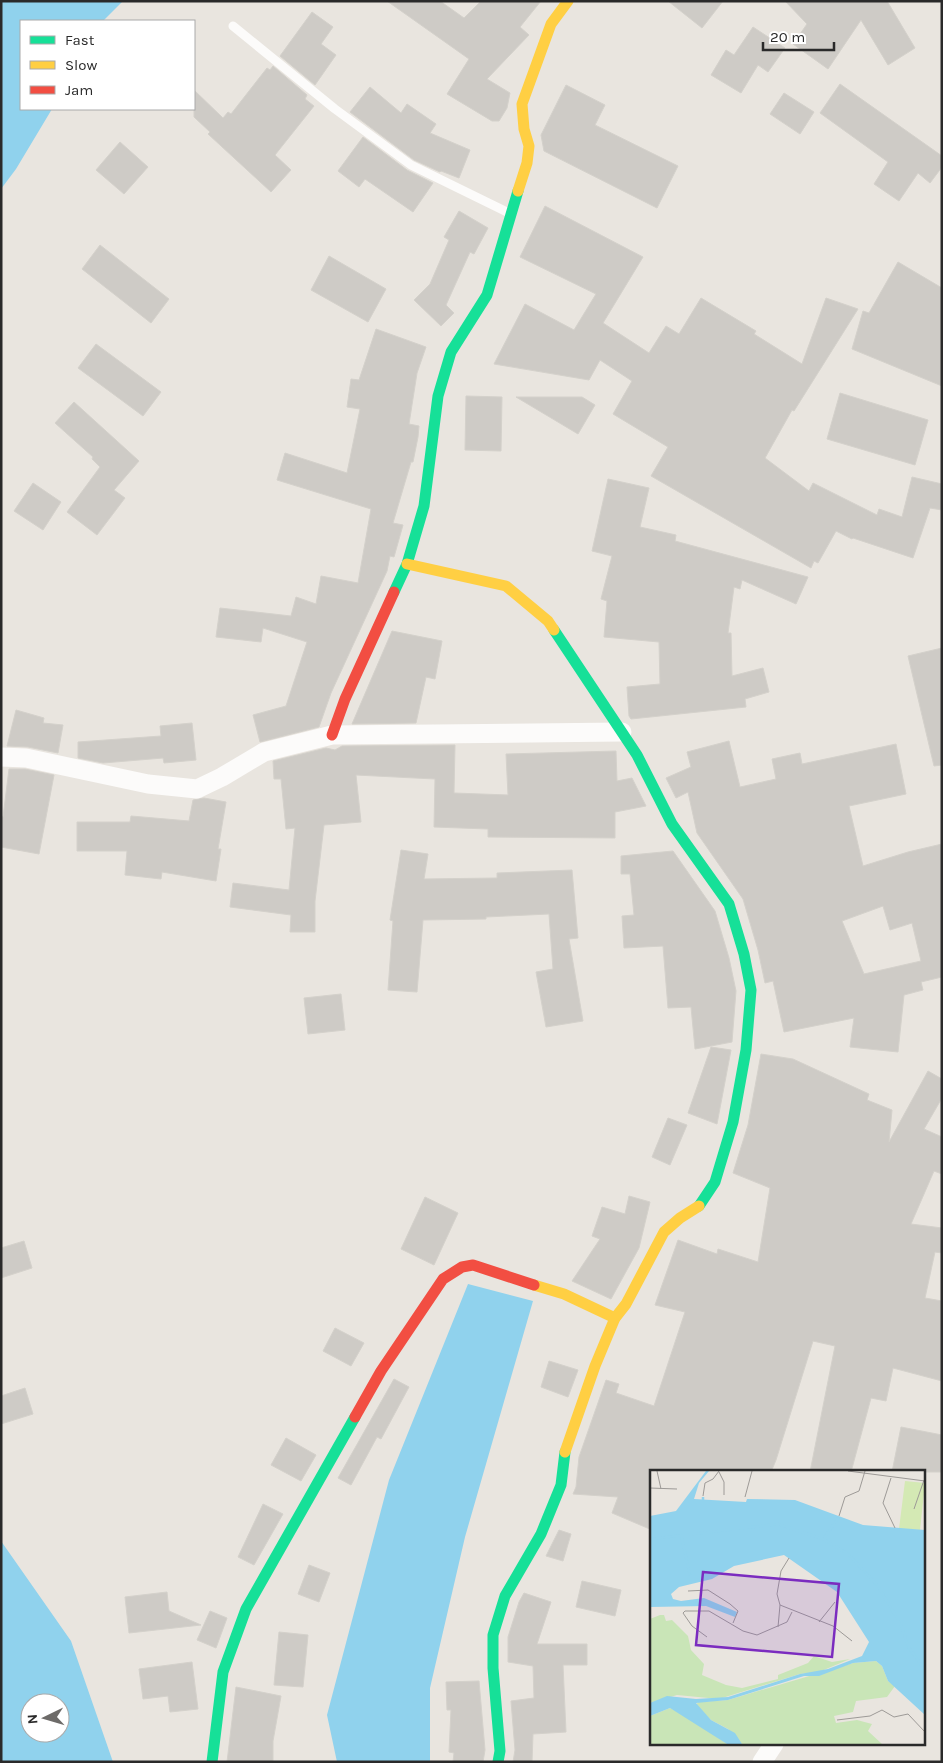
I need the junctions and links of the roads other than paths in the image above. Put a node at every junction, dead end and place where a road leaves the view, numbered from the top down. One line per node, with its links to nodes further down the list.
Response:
1 (568, 1): 3 (street)
2 (233, 26): 3 (lane)
3 (511, 214): 4 (street)
4 (407, 564): 5 (street); 6 (street)
5 (622, 732): 6 (street); 8 (street)
6 (332, 734): 7 (street)
7 (1, 757)
8 (615, 1318): 10 (street); 11 (street)
9 (773, 1746): 12 (street)
10 (212, 1762)
11 (498, 1762)
12 (762, 1762)

